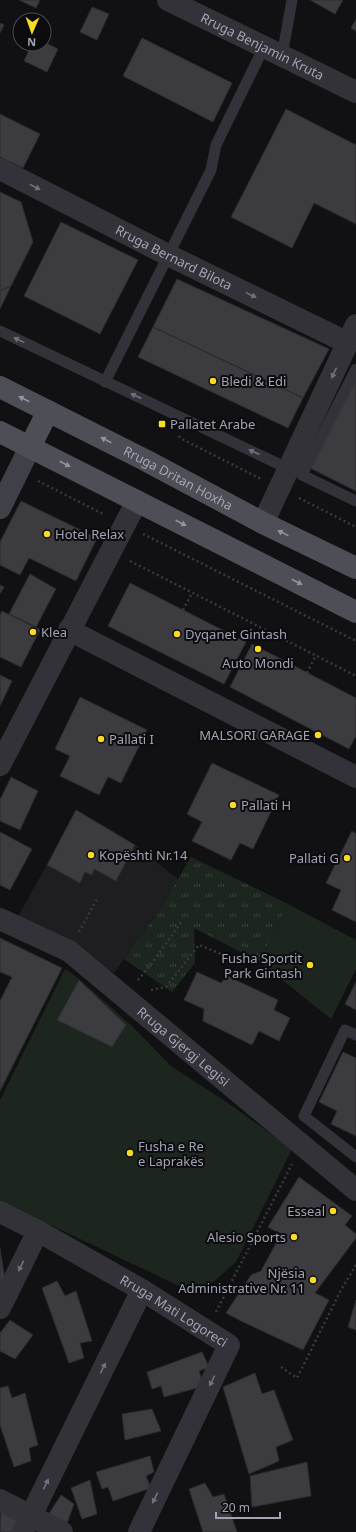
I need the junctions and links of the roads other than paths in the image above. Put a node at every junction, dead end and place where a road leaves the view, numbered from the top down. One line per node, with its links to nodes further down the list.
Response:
1 (168, 0): 3 (street, Rruga Benjamin Kruta)
2 (292, 0): 3 (lane)
3 (273, 51): 4 (street, Rruga Benjamin Kruta); 6 (lane)
4 (356, 92)
5 (0, 169): 6 (street, Rruga Bernard Bilota, one-way to 6)
6 (168, 255): 8 (street, Rruga Bernard Bilota, one-way to 8); 10 (lane)
7 (0, 332): 10 (lane, one-way to 7)
8 (352, 334): 15 (street, Rruga Bernard Bilota, one-way to 15)
9 (356, 369): 17 (lane)
10 (105, 382): 15 (lane, one-way to 10)
11 (0, 387): 12 (main road, Rruga Dritan Hoxha, one-way to 11)
12 (48, 411): 14 (main road); 19 (main road, Rruga Dritan Hoxha, one-way to 12)
13 (0, 432): 14 (main road)
14 (30, 447): 16 (main road, one-way to 16); 18 (main road)
15 (289, 469): 19 (street, Rruga Bernard Bilota)
16 (137, 501): 21 (main road, one-way to 21); 22 (street)
17 (356, 502)
18 (0, 508)
19 (263, 523): 20 (main road, Rruga Dritan Hoxha, one-way to 19)
20 (356, 568)
21 (356, 612)
22 (69, 630): 23 (street); 24 (street)
23 (0, 765)
24 (356, 777)
25 (0, 919): 28 (street, Rruga Gjergj Legisi)
26 (356, 1035): 27 (lane)
27 (356, 1157)
28 (356, 1190)
29 (0, 1212): 30 (street, Rruga Mati Logoreci)
30 (38, 1231): 31 (street, Rruga Mati Logoreci); 32 (street, one-way to 32)
31 (142, 1290): 34 (street, one-way to 31); 36 (street, Rruga Mati Logoreci, one-way to 36)
32 (0, 1308)
33 (0, 1500): 34 (street)
34 (27, 1524): 35 (street)
35 (62, 1532)
36 (139, 1532)

